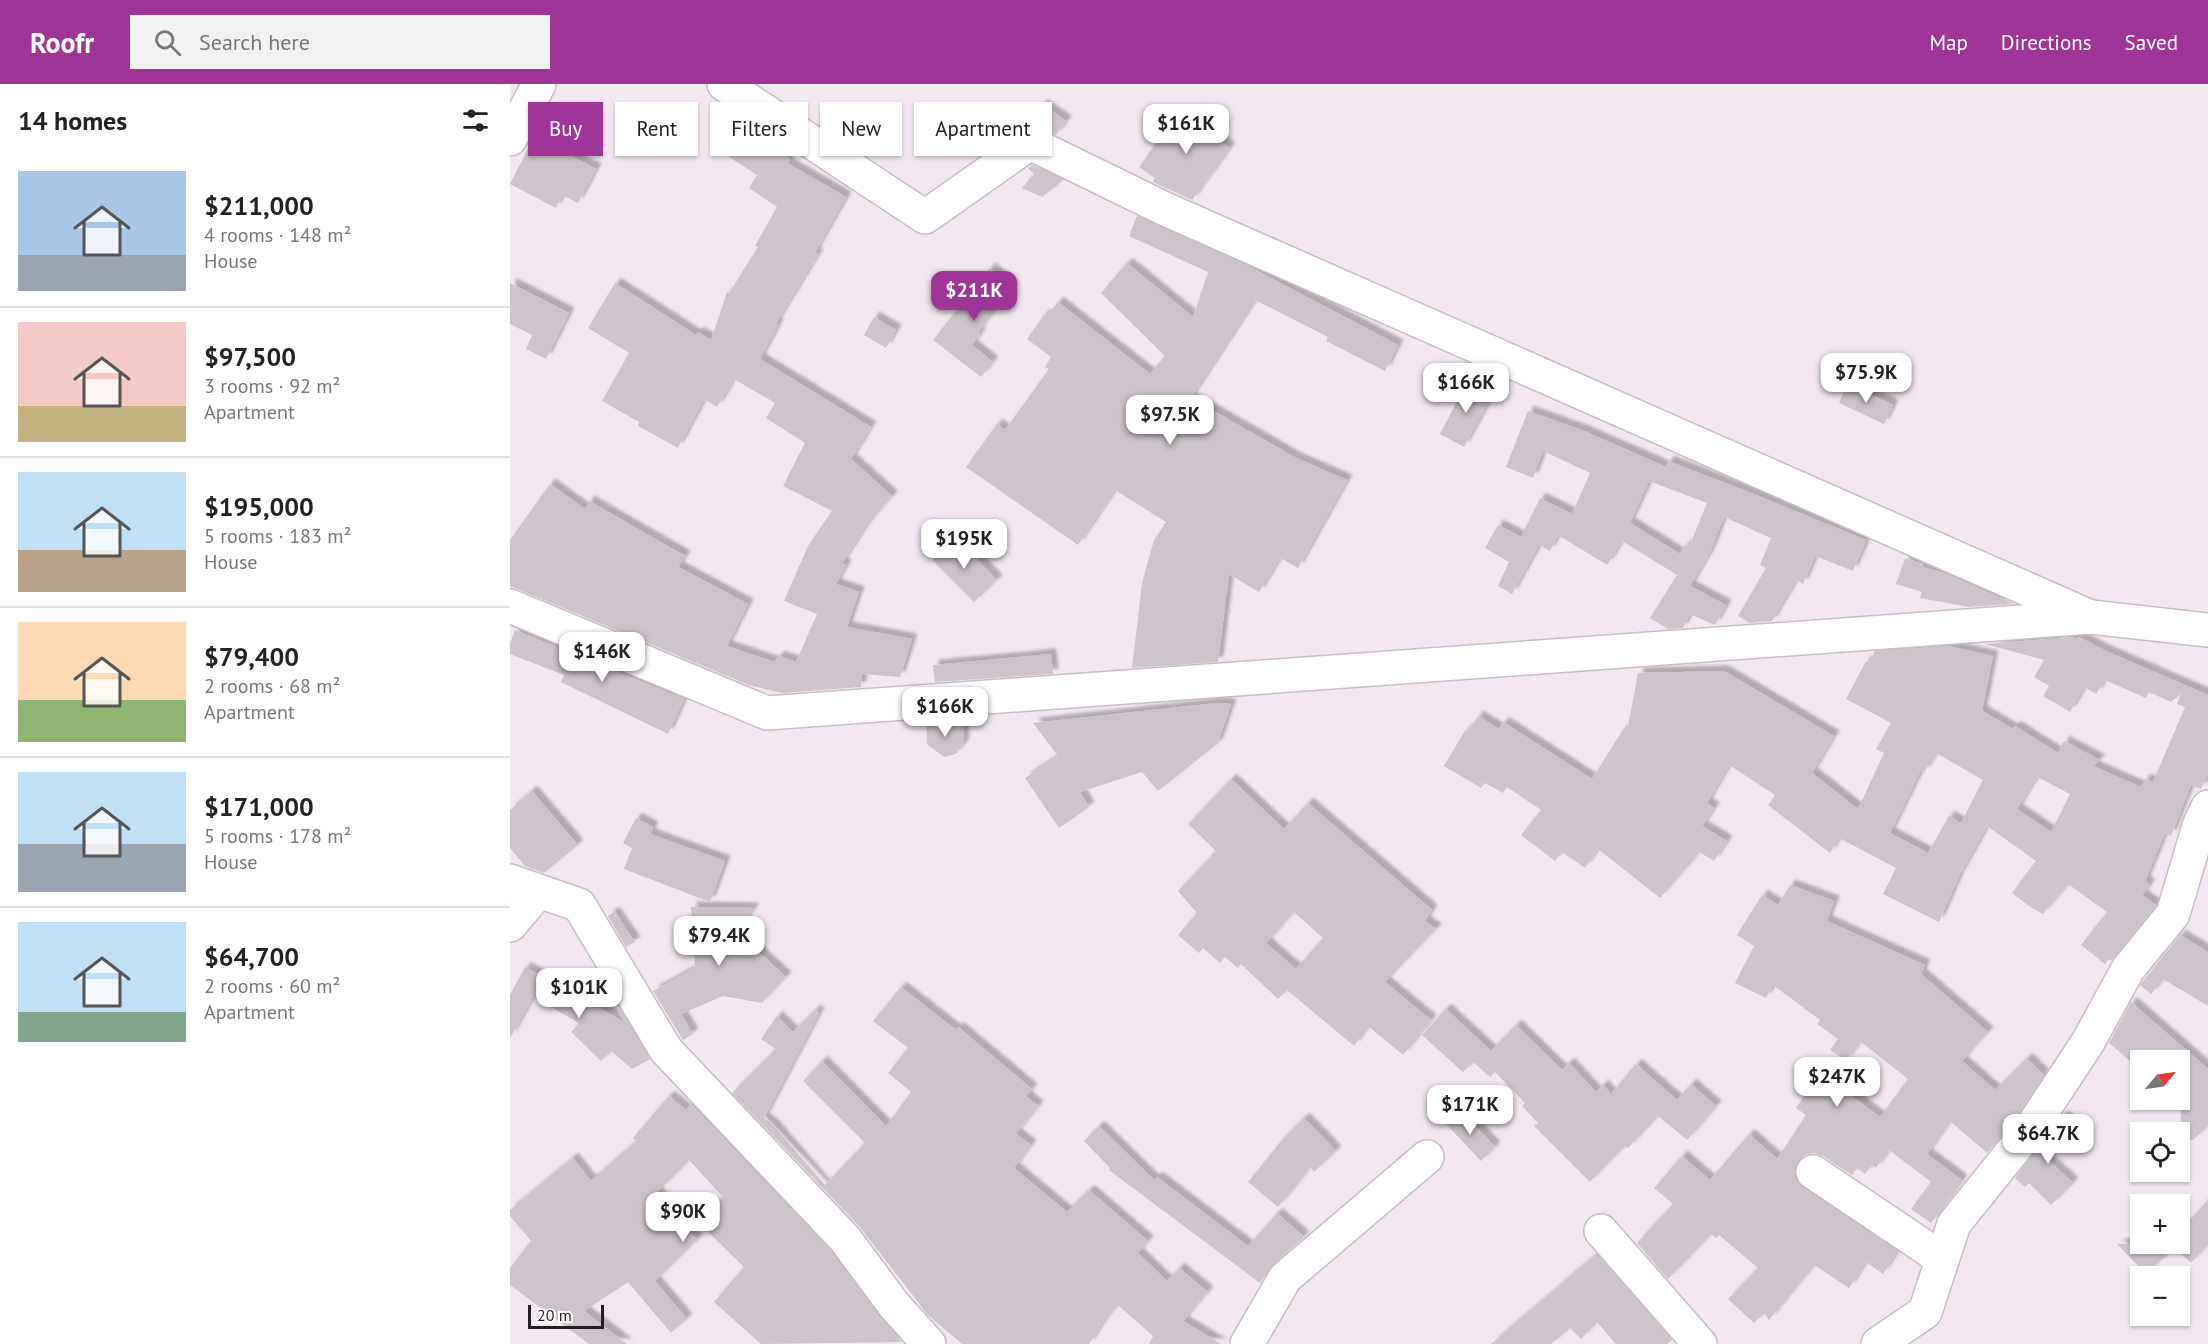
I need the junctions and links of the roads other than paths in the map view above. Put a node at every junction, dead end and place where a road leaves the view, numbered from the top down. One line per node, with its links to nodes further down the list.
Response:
1 (539, 84): 3 (street)
2 (724, 84): 5 (street)
3 (510, 139)
4 (510, 606): 5 (street)
5 (2091, 617): 6 (street)
6 (2208, 630)
7 (2208, 807): 13 (street)
8 (524, 887): 9 (street); 14 (street)
9 (510, 925)
10 (1427, 1157): 15 (street)
11 (1814, 1172): 13 (street)
12 (1601, 1231): 16 (street)
13 (1941, 1258): 17 (street)
14 (929, 1344)
15 (1247, 1344)
16 (1700, 1344)
17 (1878, 1344)

